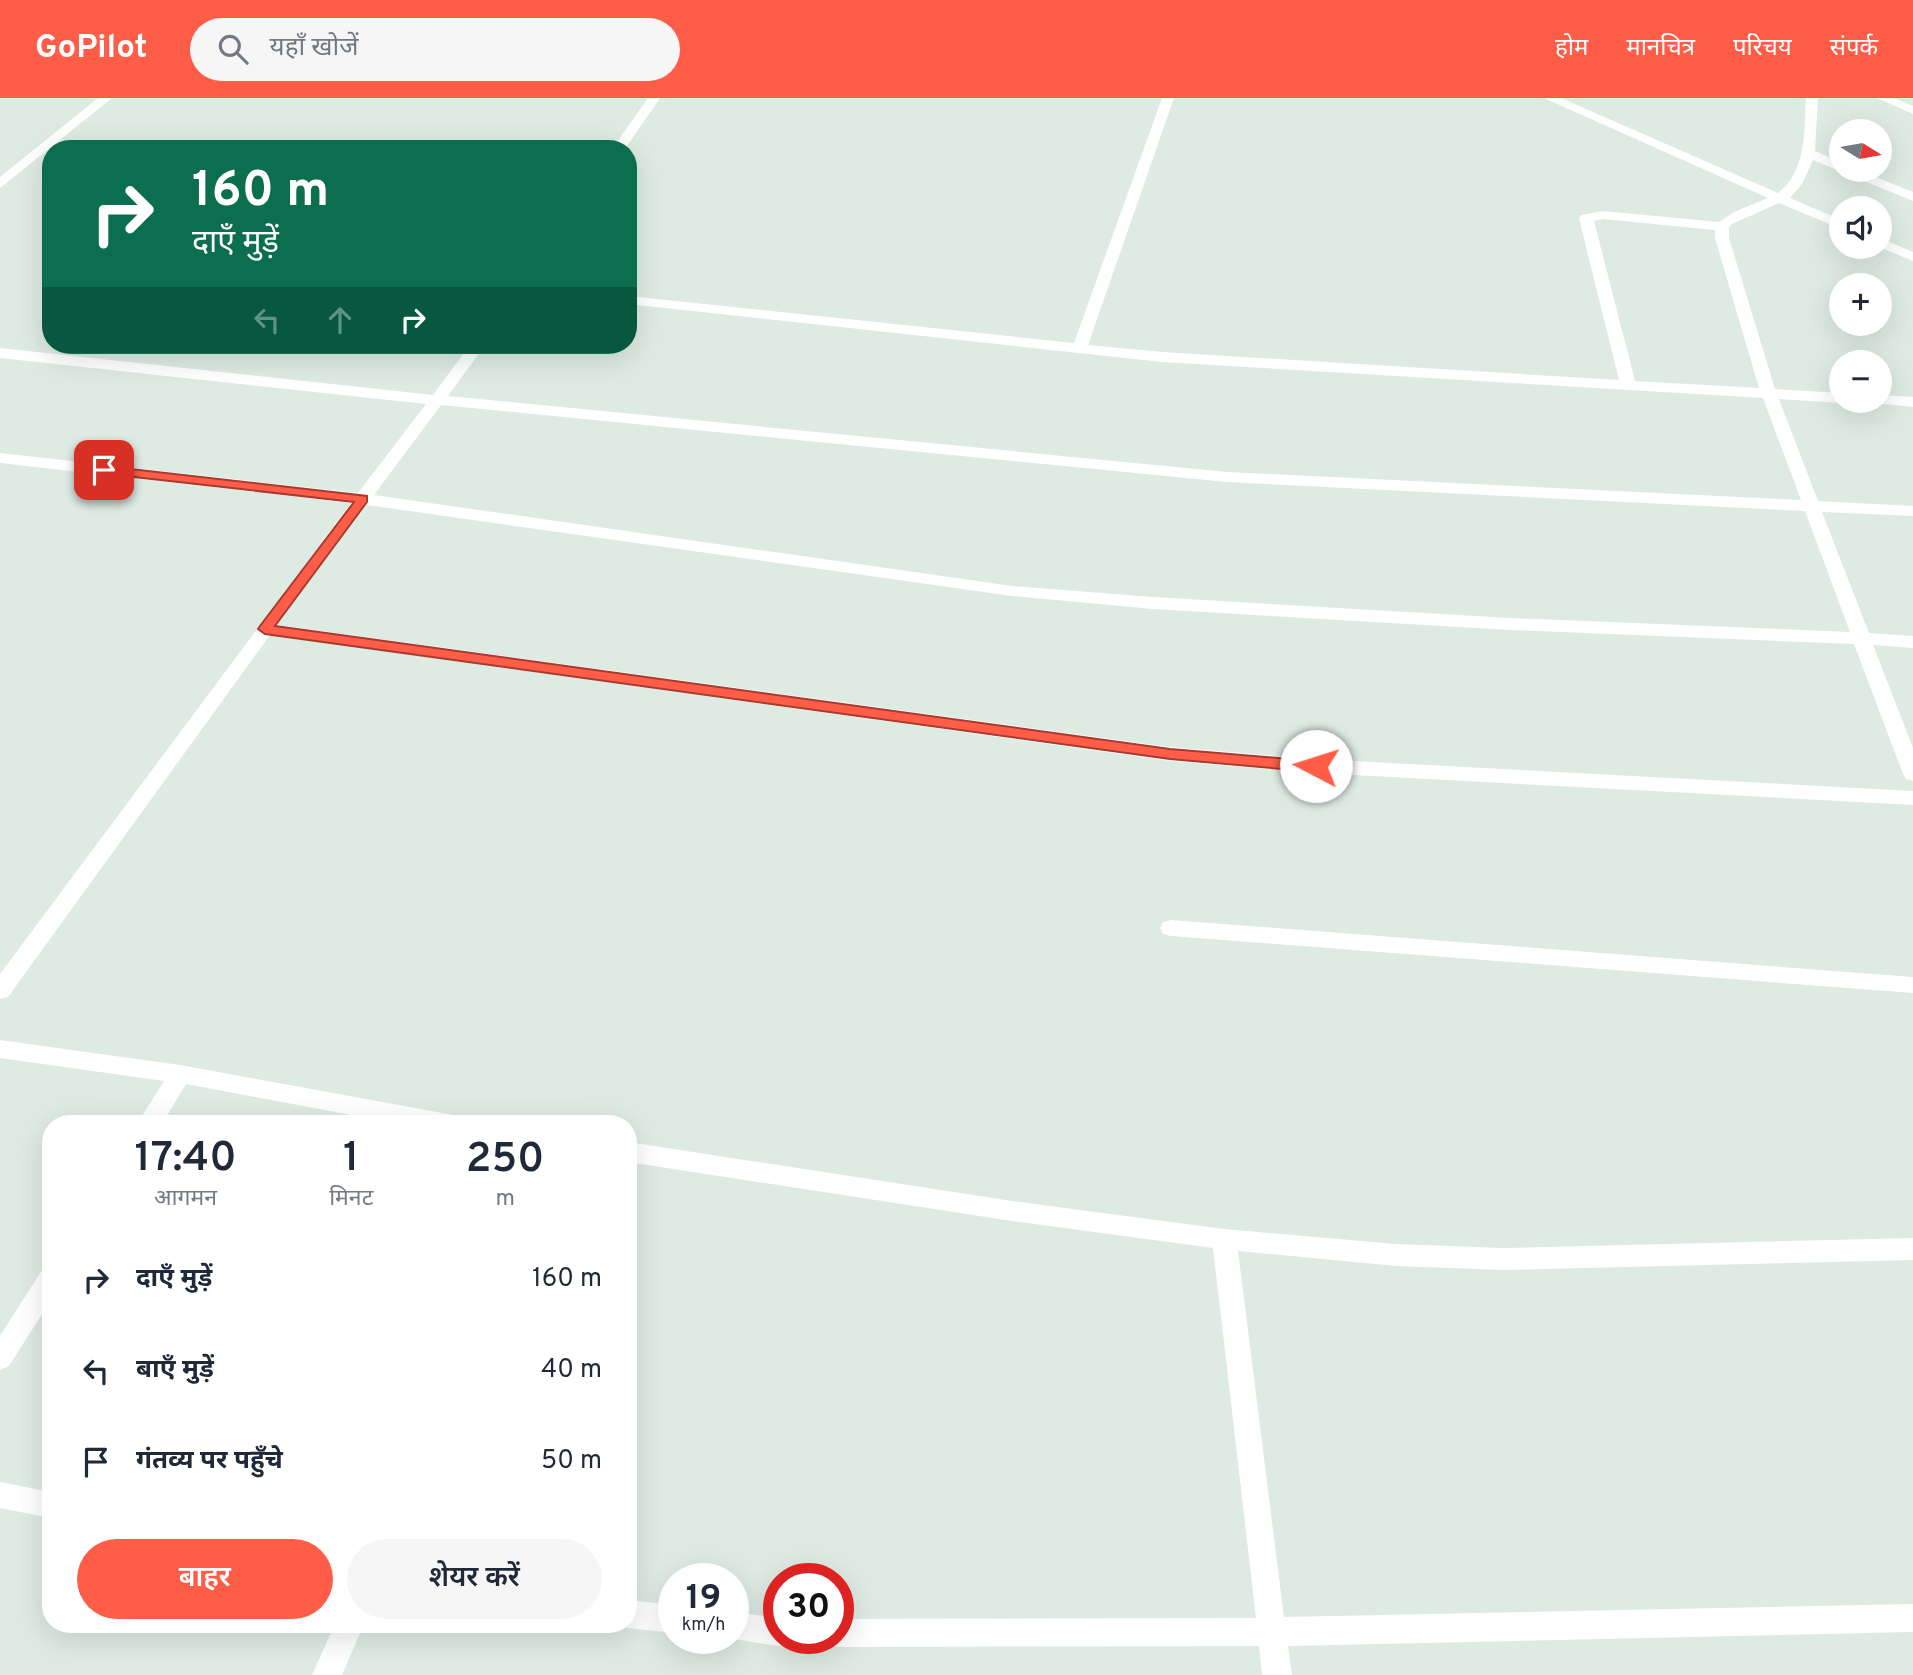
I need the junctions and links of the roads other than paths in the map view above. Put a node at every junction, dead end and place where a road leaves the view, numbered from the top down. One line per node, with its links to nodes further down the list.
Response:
1 (106, 98): 8 (street)
2 (654, 98): 9 (street)
3 (1168, 98): 22 (street)
4 (1550, 98): 16 (street)
5 (1812, 98): 11 (street)
6 (1883, 98): 7 (street)
7 (1913, 110)
8 (54, 140)
9 (624, 140)
10 (42, 150): 14 (street)
11 (1808, 153): 12 (street); 16 (street)
12 (1829, 162)
13 (1876, 182): 15 (street)
14 (0, 184)
15 (1913, 197)
16 (1782, 198): 17 (street); 18 (street)
17 (1829, 220)
18 (1723, 226): 25 (street); 26 (street)
19 (1892, 247): 20 (street)
20 (1913, 257)
21 (637, 301): 22 (street)
22 (1080, 349): 25 (street)
23 (0, 353): 28 (street)
24 (471, 354): 28 (street)
25 (1628, 386): 26 (street)
26 (1769, 394): 27 (street); 33 (street)
27 (1829, 397)
28 (437, 400): 32 (street); 33 (street)
29 (1892, 401): 30 (street)
30 (1913, 402)
31 (0, 458): 32 (street)
32 (363, 499): 35 (street); 36 (street)
33 (1812, 507): 34 (street); 36 (street)
34 (1913, 512)
35 (265, 629): 39 (street); 42 (street)
36 (1860, 638): 37 (street); 38 (street)
37 (1913, 642)
38 (1913, 774)
39 (1913, 798)
40 (1171, 928): 41 (street)
41 (1913, 985)
42 (0, 991)
43 (0, 1049): 44 (street)
44 (180, 1074): 45 (street); 46 (street)
45 (155, 1115)
46 (404, 1115)
47 (637, 1153): 48 (street)
48 (1224, 1239): 49 (street); 57 (street)
49 (1913, 1249)
50 (42, 1292): 51 (street)
51 (0, 1358)
52 (0, 1496): 53 (street)
53 (42, 1503)
54 (637, 1615): 55 (street)
55 (658, 1617)
56 (1913, 1618): 57 (street)
57 (1272, 1632): 59 (street); 61 (street)
58 (346, 1633): 60 (street)
59 (854, 1633)
60 (327, 1675)
61 (1277, 1675)

